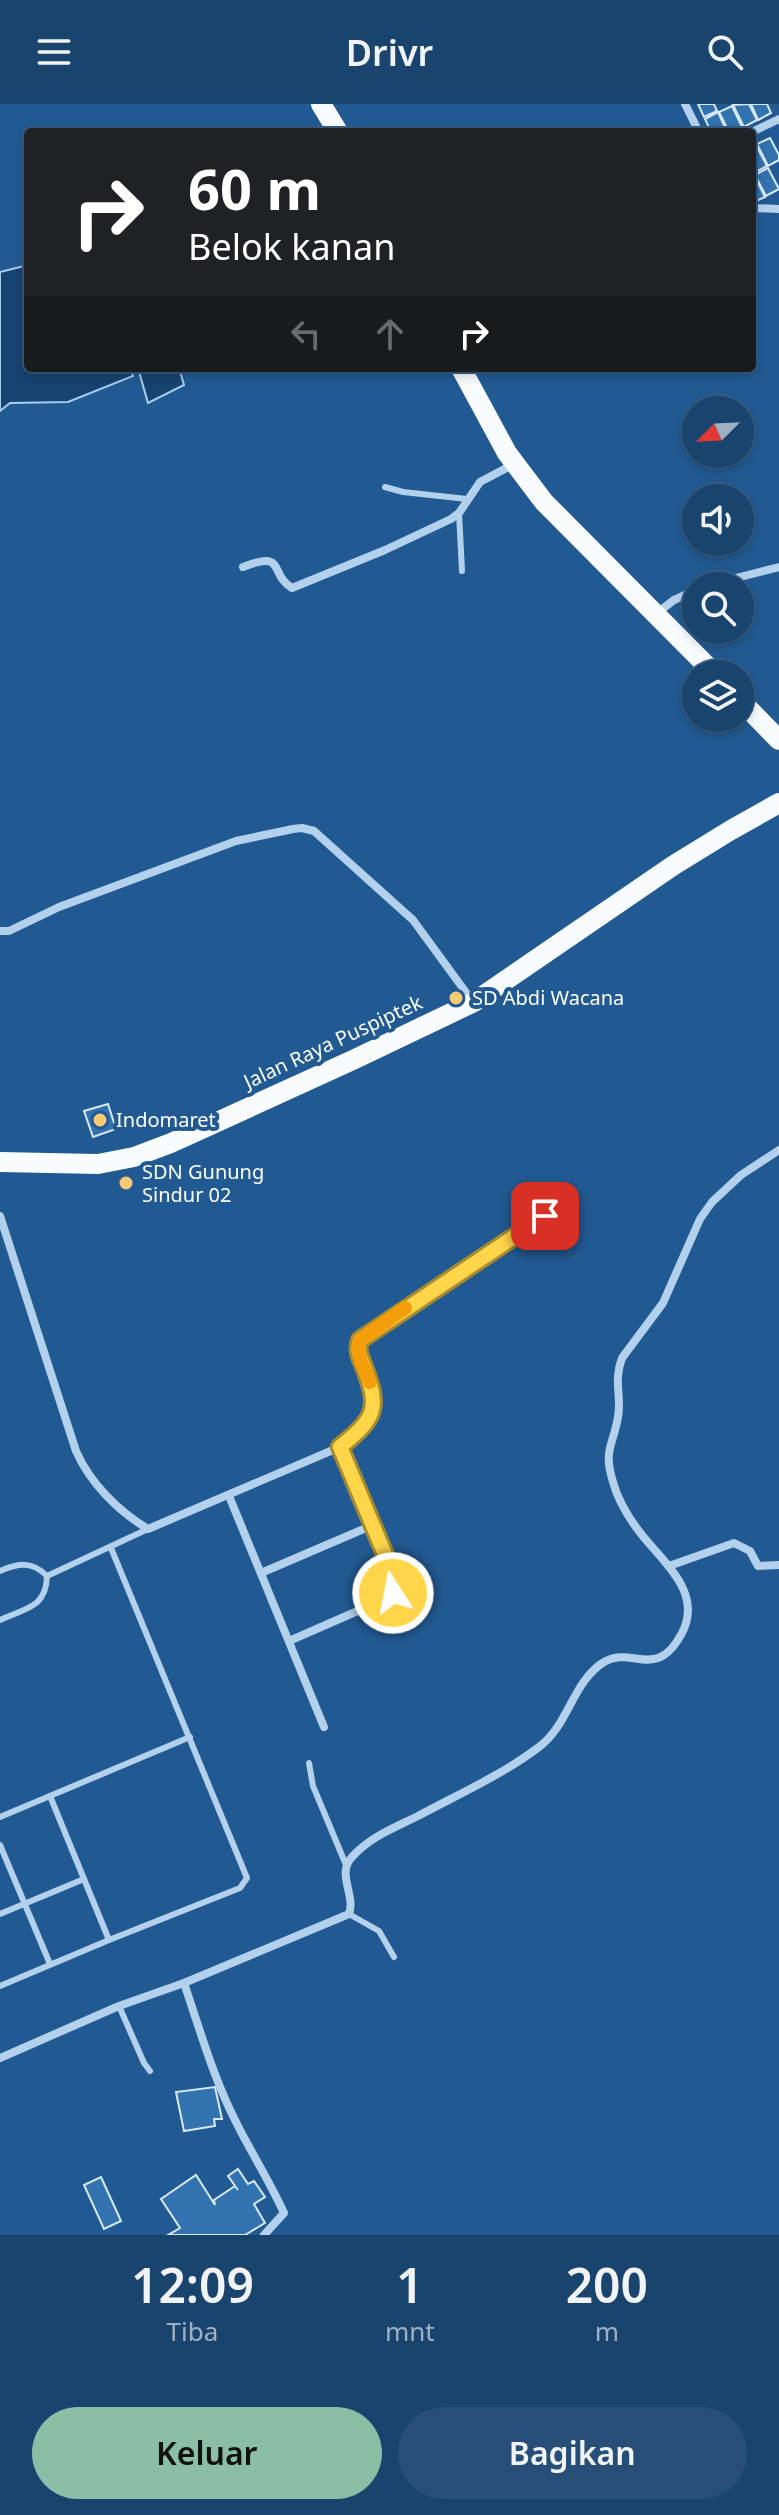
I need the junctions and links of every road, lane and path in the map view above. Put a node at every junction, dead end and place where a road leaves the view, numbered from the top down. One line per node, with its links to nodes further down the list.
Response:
1 (321, 104): 4 (main road)
2 (685, 104): 5 (street)
3 (779, 119): 6 (street)
4 (336, 128)
5 (697, 128)
6 (756, 130)
7 (756, 208): 8 (street)
8 (779, 209)
9 (463, 372): 10 (main road)
10 (515, 464): 12 (street); 19 (main road)
11 (385, 487): 12 (lane)
12 (467, 499): 13 (street)
13 (459, 513): 14 (street); 16 (lane)
14 (243, 567)
15 (779, 567): 17 (street)
16 (462, 571)
17 (754, 573)
18 (682, 596): 19 (street)
19 (657, 613): 20 (main road)
20 (702, 660)
21 (754, 714): 22 (main road)
22 (779, 740)
23 (779, 803): 25 (main road, Jalan Raya Puspiptek)
24 (0, 931): 25 (street)
25 (474, 1002): 27 (main road, Jalan Raya Puspiptek)
26 (779, 1150): 36 (street)
27 (0, 1162)
28 (0, 1216): 33 (street)
29 (545, 1216): 30 (street)
30 (340, 1447): 31 (street); 32 (street)
31 (229, 1496): 33 (street); 38 (street)
32 (373, 1525): 38 (street); 41 (street)
33 (148, 1529): 34 (lane)
34 (111, 1548): 39 (lane); 43 (lane)
35 (779, 1565): 36 (street)
36 (669, 1566): 48 (street)
37 (0, 1571): 39 (lane)
38 (261, 1573): 41 (street)
39 (47, 1576): 40 (lane)
40 (0, 1620)
41 (289, 1641): 42 (street)
42 (324, 1727)
43 (190, 1737): 45 (lane); 53 (lane)
44 (309, 1763): 48 (lane)
45 (50, 1796): 46 (lane); 49 (lane)
46 (0, 1817)
47 (0, 1845): 50 (lane)
48 (346, 1865): 52 (street)
49 (84, 1879): 50 (lane); 53 (lane)
50 (25, 1904): 51 (lane); 55 (lane)
51 (0, 1914)
52 (349, 1914): 54 (lane); 56 (street)
53 (109, 1940): 55 (lane)
54 (394, 1957)
55 (50, 1964): 57 (lane)
56 (184, 1983): 58 (street); 61 (street)
57 (0, 1986)
58 (119, 2006): 59 (street); 60 (lane)
59 (0, 2058)
60 (150, 2071)
61 (264, 2235)

